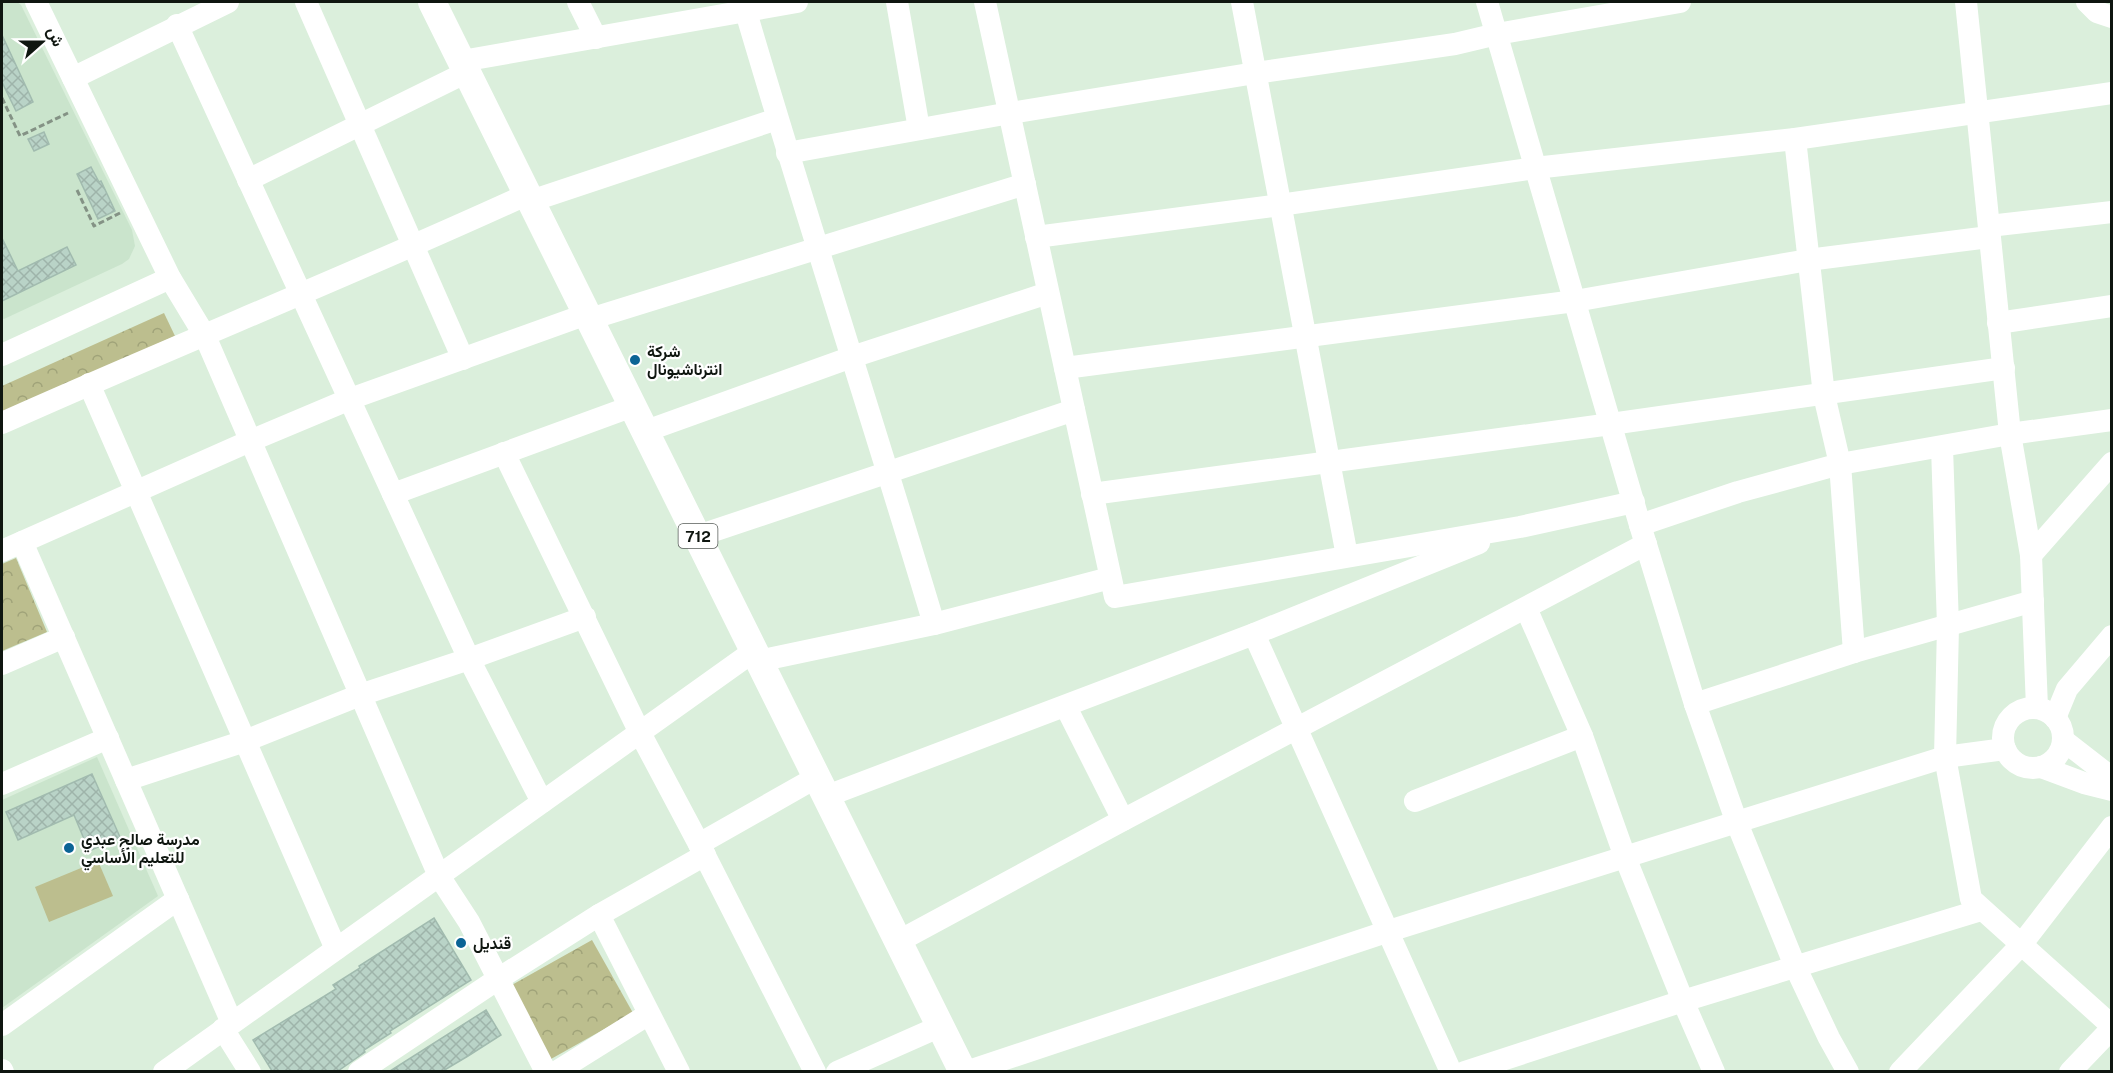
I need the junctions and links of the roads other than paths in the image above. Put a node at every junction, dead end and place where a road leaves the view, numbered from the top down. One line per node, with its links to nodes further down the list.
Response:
1 (36, 2): 22 (street)
2 (228, 2): 17 (street)
3 (306, 2): 27 (street)
4 (432, 2): 20 (main road, 712)
5 (578, 2): 19 (street)
6 (797, 2): 15 (street)
7 (897, 2): 28 (street)
8 (985, 2): 24 (street)
9 (1242, 2): 21 (street)
10 (1487, 2): 18 (street)
11 (1680, 2): 18 (street)
12 (1966, 2): 25 (street)
13 (2087, 2): 16 (street)
14 (716, 8): 15 (street); 19 (street)
15 (746, 12): 26 (street)
16 (2112, 17)
17 (177, 25): 22 (street); 32 (street)
18 (1497, 34): 21 (street); 31 (street)
19 (596, 38): 20 (street)
20 (464, 67): 27 (street); 34 (main road, 712)
21 (1255, 73): 24 (street); 35 (street)
22 (73, 78): 42 (street)
23 (2112, 93): 25 (street)
24 (1010, 113): 28 (street); 33 (street)
25 (1977, 114): 29 (street); 37 (street)
26 (777, 119): 30 (street); 34 (street)
27 (359, 125): 32 (street); 39 (street)
28 (919, 129): 30 (street)
29 (1795, 139): 31 (street); 41 (street)
30 (787, 153): 40 (street)
31 (1535, 168): 35 (street); 45 (street)
32 (248, 180): 44 (street)
33 (1025, 184): 38 (street); 40 (street)
34 (530, 198): 39 (street); 47 (main road, 712)
35 (1280, 205): 38 (street); 50 (street)
36 (2112, 212): 37 (street)
37 (1989, 232): 41 (street); 48 (street)
38 (1036, 237): 43 (street)
39 (413, 247): 44 (street); 53 (street)
40 (817, 250): 47 (street); 52 (street)
41 (1808, 260): 45 (street); 57 (street)
42 (170, 278): 49 (street); 51 (street)
43 (1048, 293): 52 (street); 54 (street)
44 (300, 294): 49 (street); 58 (street)
45 (1575, 302): 50 (street); 63 (street)
46 (2112, 306): 48 (street)
47 (589, 316): 53 (street); 59 (main road, 712)
48 (1998, 323): 55 (street)
49 (205, 336): 56 (street); 66 (street)
50 (1306, 338): 54 (street); 69 (street)
51 (2, 355)
52 (852, 357): 64 (street); 72 (street)
53 (463, 359): 58 (street)
54 (1065, 368): 60 (street)
55 (2004, 368): 57 (street); 65 (street)
56 (89, 384): 62 (street); 73 (street)
57 (1824, 395): 63 (street); 71 (street)
58 (350, 399): 66 (street); 74 (street)
59 (633, 406): 64 (main road, 712); 68 (street)
60 (1074, 410): 72 (street); 75 (street)
61 (2112, 420): 65 (street)
62 (2, 423)
63 (1611, 424): 69 (street); 76 (street)
64 (646, 431): 79 (main road, 712)
65 (2010, 434): 67 (street); 82 (street)
66 (250, 441): 73 (street); 97 (street)
67 (1942, 447): 71 (street); 89 (street)
68 (504, 453): 74 (street); 87 (street)
69 (1329, 463): 75 (street); 83 (street)
70 (2112, 463): 82 (street)
71 (1840, 464): 78 (street); 93 (street)
72 (888, 472): 79 (street); 88 (street)
73 (136, 492): 80 (street); 106 (street)
74 (393, 494): 95 (street)
75 (1092, 494): 84 (street)
76 (1634, 502): 77 (street); 78 (street)
77 (1520, 527): 83 (street); 90 (street)
78 (1643, 534): 86 (street); 98 (street)
79 (698, 536): 94 (main road, 712)
80 (22, 542): 81 (street); 92 (street)
81 (2, 551)
82 (2031, 555): 85 (street)
83 (1347, 556): 84 (street)
84 (1110, 578): 88 (street)
85 (2033, 601): 89 (street); 100 (street)
86 (1526, 608): 101 (street); 103 (street)
87 (585, 617): 95 (street); 102 (street)
88 (934, 624): 94 (street)
89 (1948, 626): 93 (street); 108 (street)
90 (1254, 634): 99 (street); 101 (street)
91 (2112, 636): 100 (street)
92 (64, 637): 96 (street); 104 (street)
93 (1854, 652): 98 (street)
94 (757, 656): 102 (street); 113 (main road, 712)
95 (469, 659): 97 (street); 116 (street)
96 (2, 664)
97 (360, 695): 106 (street); 122 (street)
98 (1695, 704): 118 (street)
99 (1065, 706): 113 (street); 117 (street)
100 (2046, 713): 105 (street); 107 (street)
101 (1296, 729): 117 (street); 126 (street)
102 (640, 733): 116 (street); 120 (street)
103 (1582, 736): 115 (street); 121 (street)
104 (108, 738): 111 (street); 112 (street)
105 (2062, 740): 109 (street); 110 (street)
106 (245, 741): 111 (street); 129 (street)
107 (2005, 749): 108 (street); 109 (street)
108 (1945, 758): 118 (street); 124 (street)
109 (2041, 767): 114 (street)
110 (2112, 778)
111 (126, 780): 123 (street)
112 (2, 784)
113 (822, 787): 120 (street); 127 (main road, 712)
114 (2112, 790)
115 (1415, 801)
116 (542, 802): 122 (street)
117 (1123, 820): 127 (street)
118 (1737, 823): 121 (street); 130 (street)
119 (2112, 827): 128 (street)
120 (702, 850): 125 (street); 144 (street)
121 (1625, 857): 126 (street); 132 (street)
122 (439, 876): 129 (street); 131 (street)
123 (178, 899): 134 (street); 135 (street)
124 (1981, 910): 128 (street); 130 (street)
125 (599, 915): 131 (street); 133 (street)
126 (1389, 931): 146 (street); 147 (street)
127 (899, 941): 136 (main road, 712)
128 (2021, 945): 137 (street); 151 (street)
129 (336, 949): 135 (street)
130 (1795, 966): 132 (street); 150 (street)
131 (498, 978): 140 (street); 141 (street)
132 (1683, 1001): 148 (street); 149 (street)
133 (649, 1014): 142 (street); 143 (street)
134 (2, 1025)
135 (227, 1026): 138 (street); 139 (street)
136 (941, 1026): 145 (street); 146 (main road, 712)
137 (2112, 1027): 152 (street)
138 (164, 1071)
139 (250, 1071)
140 (359, 1071)
141 (546, 1071)
142 (556, 1071)
143 (679, 1071)
144 (815, 1071)
145 (837, 1071)
146 (965, 1071)
147 (1451, 1071)
148 (1465, 1071)
149 (1714, 1071)
150 (1848, 1071)
151 (1900, 1071)
152 (2070, 1071)

